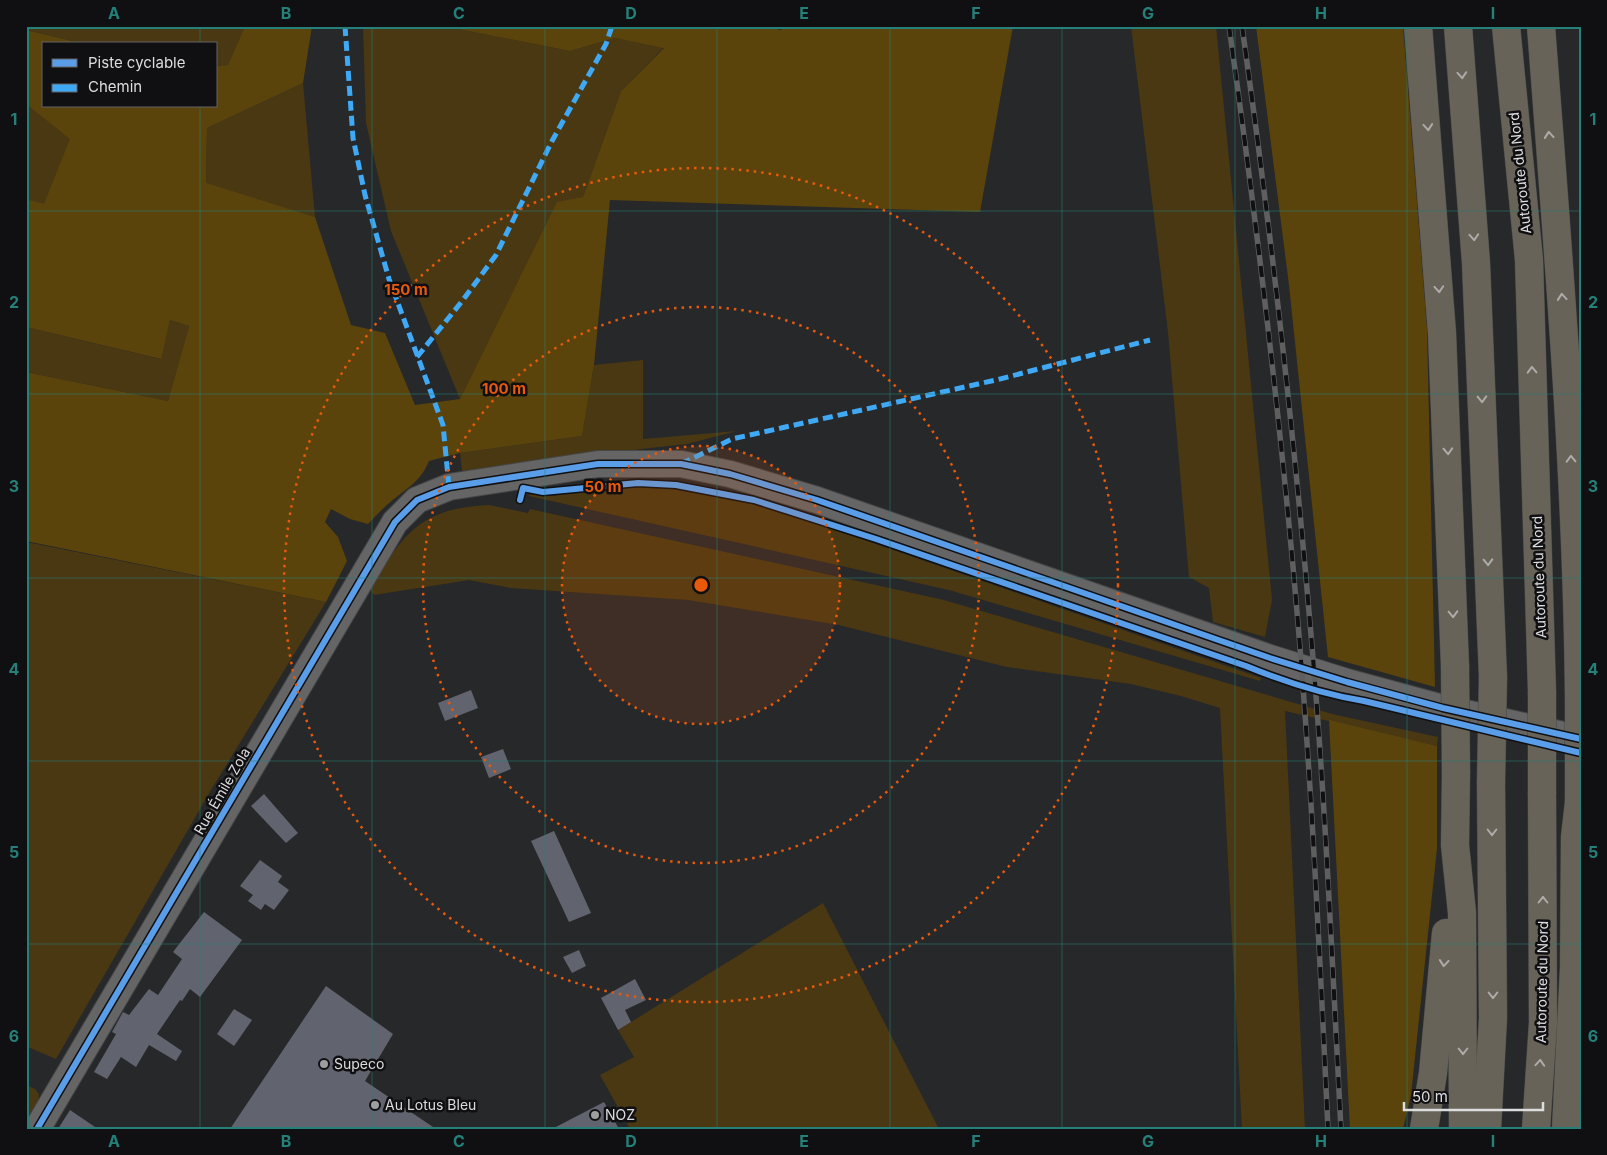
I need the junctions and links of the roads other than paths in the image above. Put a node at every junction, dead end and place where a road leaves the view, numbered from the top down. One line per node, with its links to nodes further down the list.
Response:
1 (1418, 26): 7 (highway, one-way to 7, bridge)
2 (1458, 26): 11 (highway, one-way to 11, bridge)
3 (1506, 26): 12 (highway, Autoroute du Nord, one-way to 3, bridge)
4 (1540, 26): 6 (highway, one-way to 4, bridge)
5 (1581, 739): 8 (street, Rue Émile Zola)
6 (1580, 806): 13 (highway)
7 (1456, 845): 9 (highway, one-way to 9); 10 (highway, one-way to 10)
8 (37, 1129)
9 (1424, 1129)
10 (1463, 1129)
11 (1487, 1129)
12 (1536, 1129)
13 (1566, 1129)

